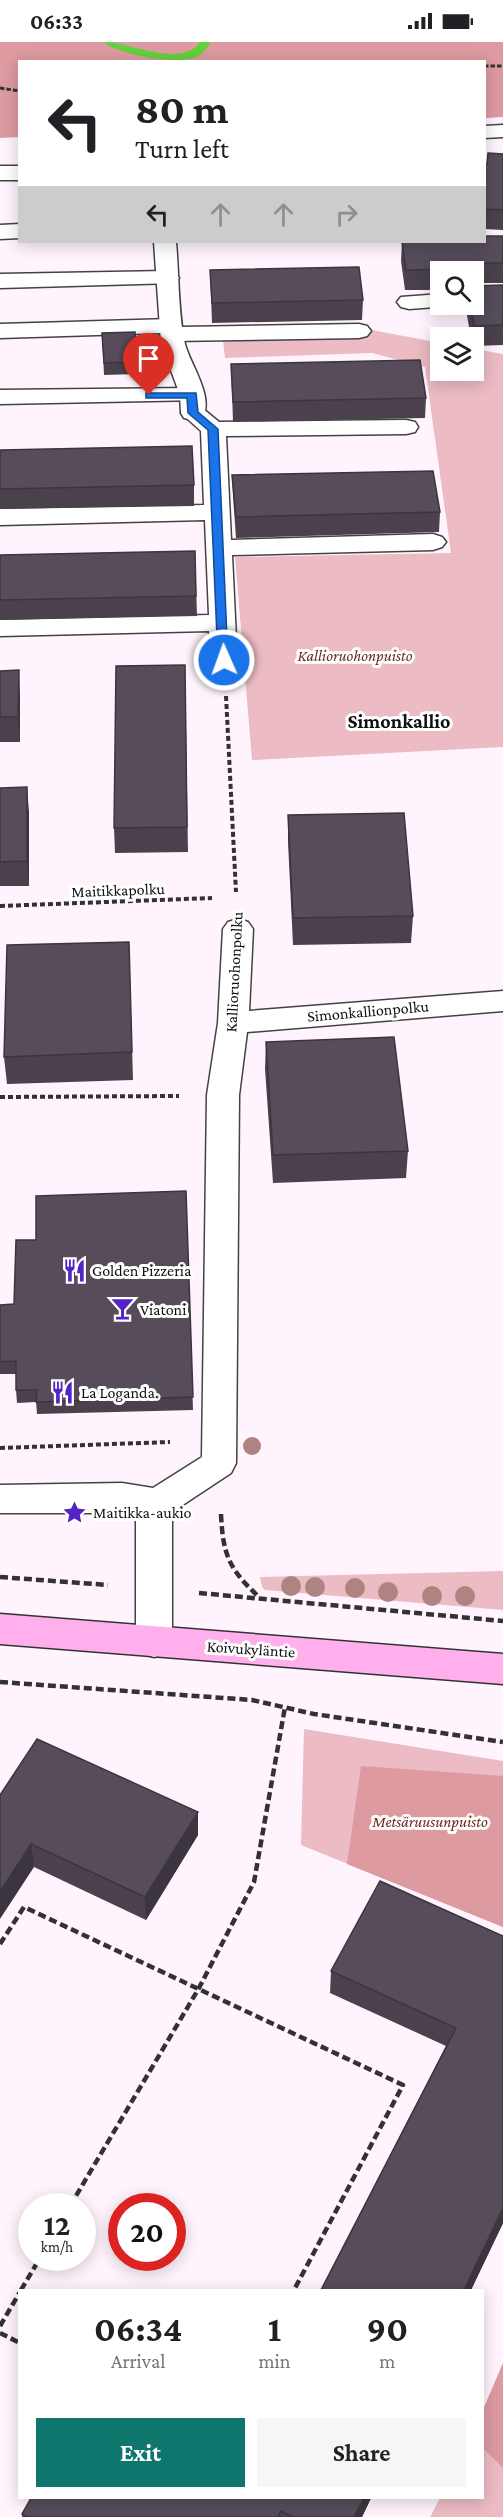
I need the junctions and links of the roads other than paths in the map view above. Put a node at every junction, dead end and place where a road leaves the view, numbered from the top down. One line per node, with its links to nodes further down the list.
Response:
1 (503, 131): 2 (street)
2 (486, 132)
3 (0, 173): 4 (street)
4 (18, 173)
5 (18, 231): 6 (street)
6 (0, 232)
7 (165, 243): 8 (street)
8 (167, 279): 9 (street); 12 (street)
9 (0, 281)
10 (430, 301): 11 (street)
11 (409, 302)
12 (171, 330): 13 (street); 14 (street); 18 (street)
13 (0, 331)
14 (359, 331)
15 (96, 374): 16 (street)
16 (0, 376)
17 (0, 397): 18 (street)
18 (192, 404): 20 (street)
19 (406, 427): 20 (street)
20 (213, 429): 21 (street)
21 (217, 512): 22 (street); 24 (street)
22 (0, 517)
23 (433, 542): 24 (street)
24 (218, 548): 25 (street)
25 (222, 623): 26 (street); 27 (street)
26 (0, 628)
27 (224, 660)
28 (238, 929): 30 (street, Kallioruohonpolku)
29 (503, 1001): 30 (street, Simonkallionpolku)
30 (233, 1023): 32 (street, Kallioruohonpolku)
31 (0, 1498): 32 (street)
32 (154, 1506): 34 (street)
33 (0, 1629): 34 (main road, Koivukyläntie)
34 (154, 1642): 35 (main road, Koivukyläntie)
35 (503, 1670)

